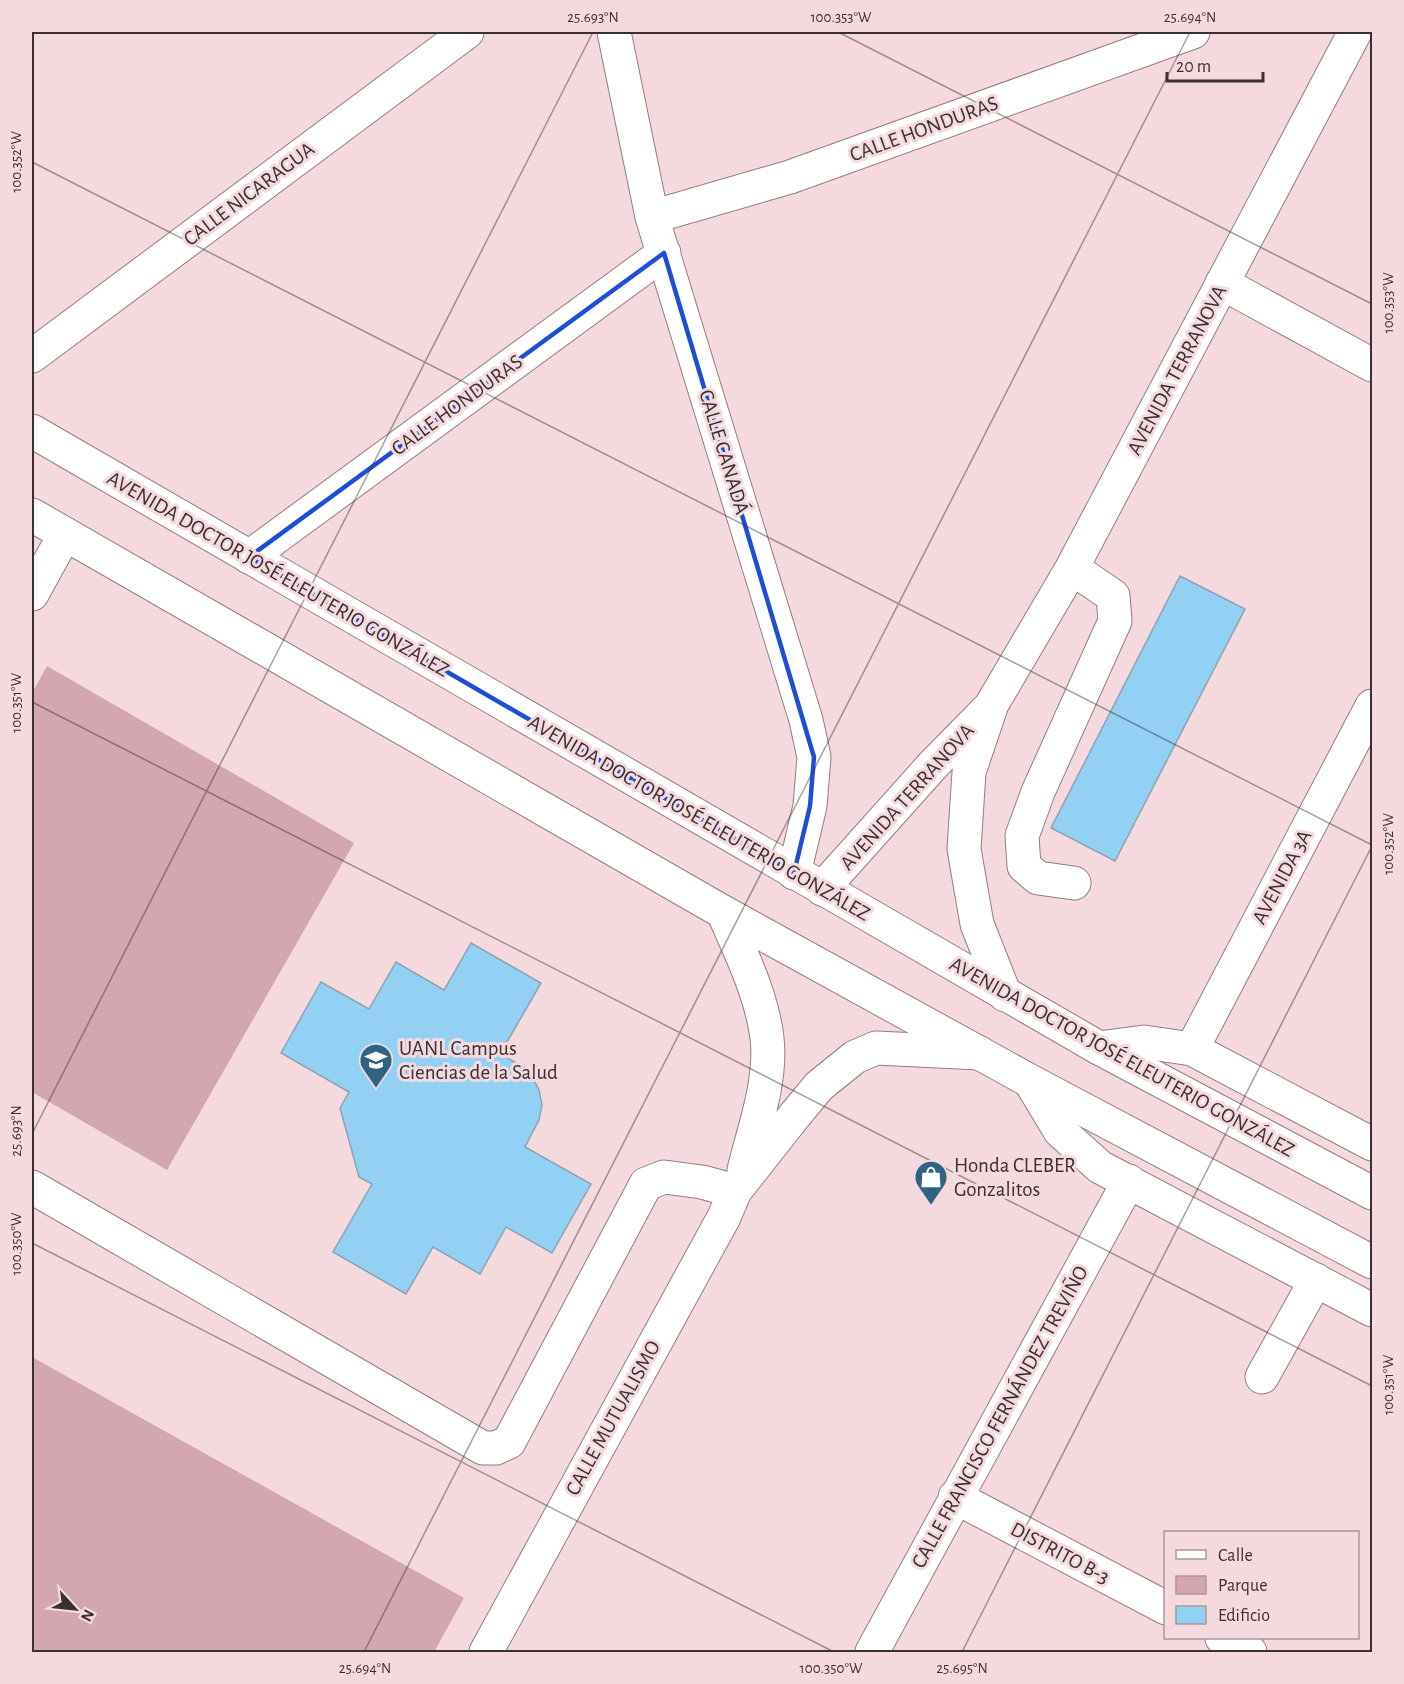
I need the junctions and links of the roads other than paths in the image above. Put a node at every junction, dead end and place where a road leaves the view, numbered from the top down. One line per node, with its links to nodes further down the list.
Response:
1 (467, 32): 8 (main road, CALLE NICARAGUA)
2 (614, 32): 5 (main road, CALLE CANADÁ)
3 (1193, 32): 5 (main road, CALLE HONDURAS)
4 (1355, 32): 7 (main road, AVENIDA TERRANOVA)
5 (652, 217): 6 (main road, CALLE CANADÁ)
6 (664, 253): 13 (main road, CALLE HONDURAS); 19 (main road, CALLE CANADÁ)
7 (1222, 283): 9 (main road); 14 (main road, AVENIDA TERRANOVA)
8 (32, 356)
9 (1372, 365)
10 (32, 431): 13 (main road, AVENIDA DOCTOR JOSÉ ELEUTERIO GONZÁLEZ)
11 (32, 514): 12 (main road)
12 (65, 534): 15 (main road); 21 (main road)
13 (249, 557): 19 (main road, AVENIDA DOCTOR JOSÉ ELEUTERIO GONZÁLEZ)
14 (1072, 568): 16 (main road, AVENIDA TERRANOVA); 20 (main road)
15 (32, 594)
16 (992, 704): 19 (main road, AVENIDA TERRANOVA); 22 (main road, AVENIDA TERRANOVA)
17 (1372, 706): 18 (main road, AVENIDA 3A)
18 (1364, 743): 24 (main road, AVENIDA 3A)
19 (808, 881): 22 (main road, AVENIDA DOCTOR JOSÉ ELEUTERIO GONZÁLEZ)
20 (1074, 883)
21 (723, 912): 25 (main road); 30 (main road, CALLE MUTUALISMO)
22 (1005, 995): 23 (main road, AVENIDA DOCTOR JOSÉ ELEUTERIO GONZÁLEZ)
23 (1099, 1048): 24 (main road); 31 (main road, AVENIDA DOCTOR JOSÉ ELEUTERIO GONZÁLEZ)
24 (1192, 1049): 27 (main road)
25 (980, 1053): 26 (main road); 30 (main road, CALLE MUTUALISMO)
26 (1030, 1081): 28 (main road); 32 (main road)
27 (1372, 1144)
28 (1129, 1181): 33 (main road); 36 (main road, CALLE FRANCISCO FERNÁNDEZ TREVIÑO)
29 (32, 1187): 30 (main road)
30 (738, 1187): 38 (main road, CALLE MUTUALISMO)
31 (1372, 1193)
32 (1372, 1262)
33 (1316, 1280): 34 (main road); 35 (main road)
34 (1372, 1310)
35 (1262, 1377)
36 (955, 1497): 37 (main road, DISTRITO B-3); 39 (main road, CALLE FRANCISCO FERNÁNDEZ TREVIÑO)
37 (1164, 1607)
38 (486, 1653)
39 (872, 1653)

